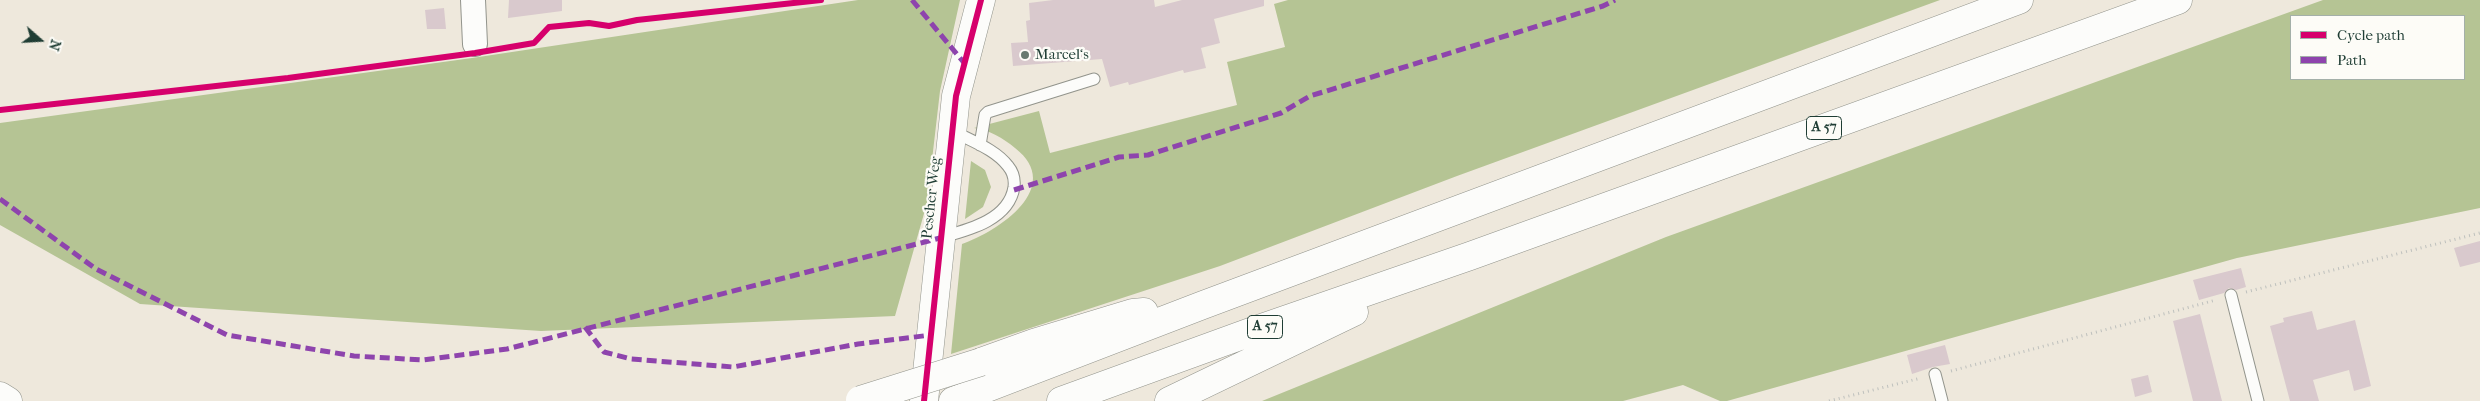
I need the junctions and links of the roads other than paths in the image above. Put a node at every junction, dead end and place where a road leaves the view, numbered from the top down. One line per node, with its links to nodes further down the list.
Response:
1 (472, 0): 5 (street)
2 (981, 0): 7 (main road, Pescher Weg)
3 (2019, 0): 12 (main road)
4 (2178, 0): 10 (main road, A 57)
5 (475, 44)
6 (1094, 79): 8 (lane)
7 (952, 130): 8 (lane); 9 (main road, Pescher Weg)
8 (980, 145): 9 (lane)
9 (940, 238): 17 (main road, Pescher Weg)
10 (1470, 256): 19 (main road, A 57); 20 (main road)
11 (2231, 295): 22 (lane)
12 (1203, 304): 15 (main road, bridge); 18 (main road)
13 (1935, 374): 21 (lane)
14 (0, 396): 16 (main road)
15 (858, 400)
16 (8, 401)
17 (924, 401)
18 (954, 401)
19 (1060, 401)
20 (1169, 401)
21 (1942, 401)
22 (2258, 401)

